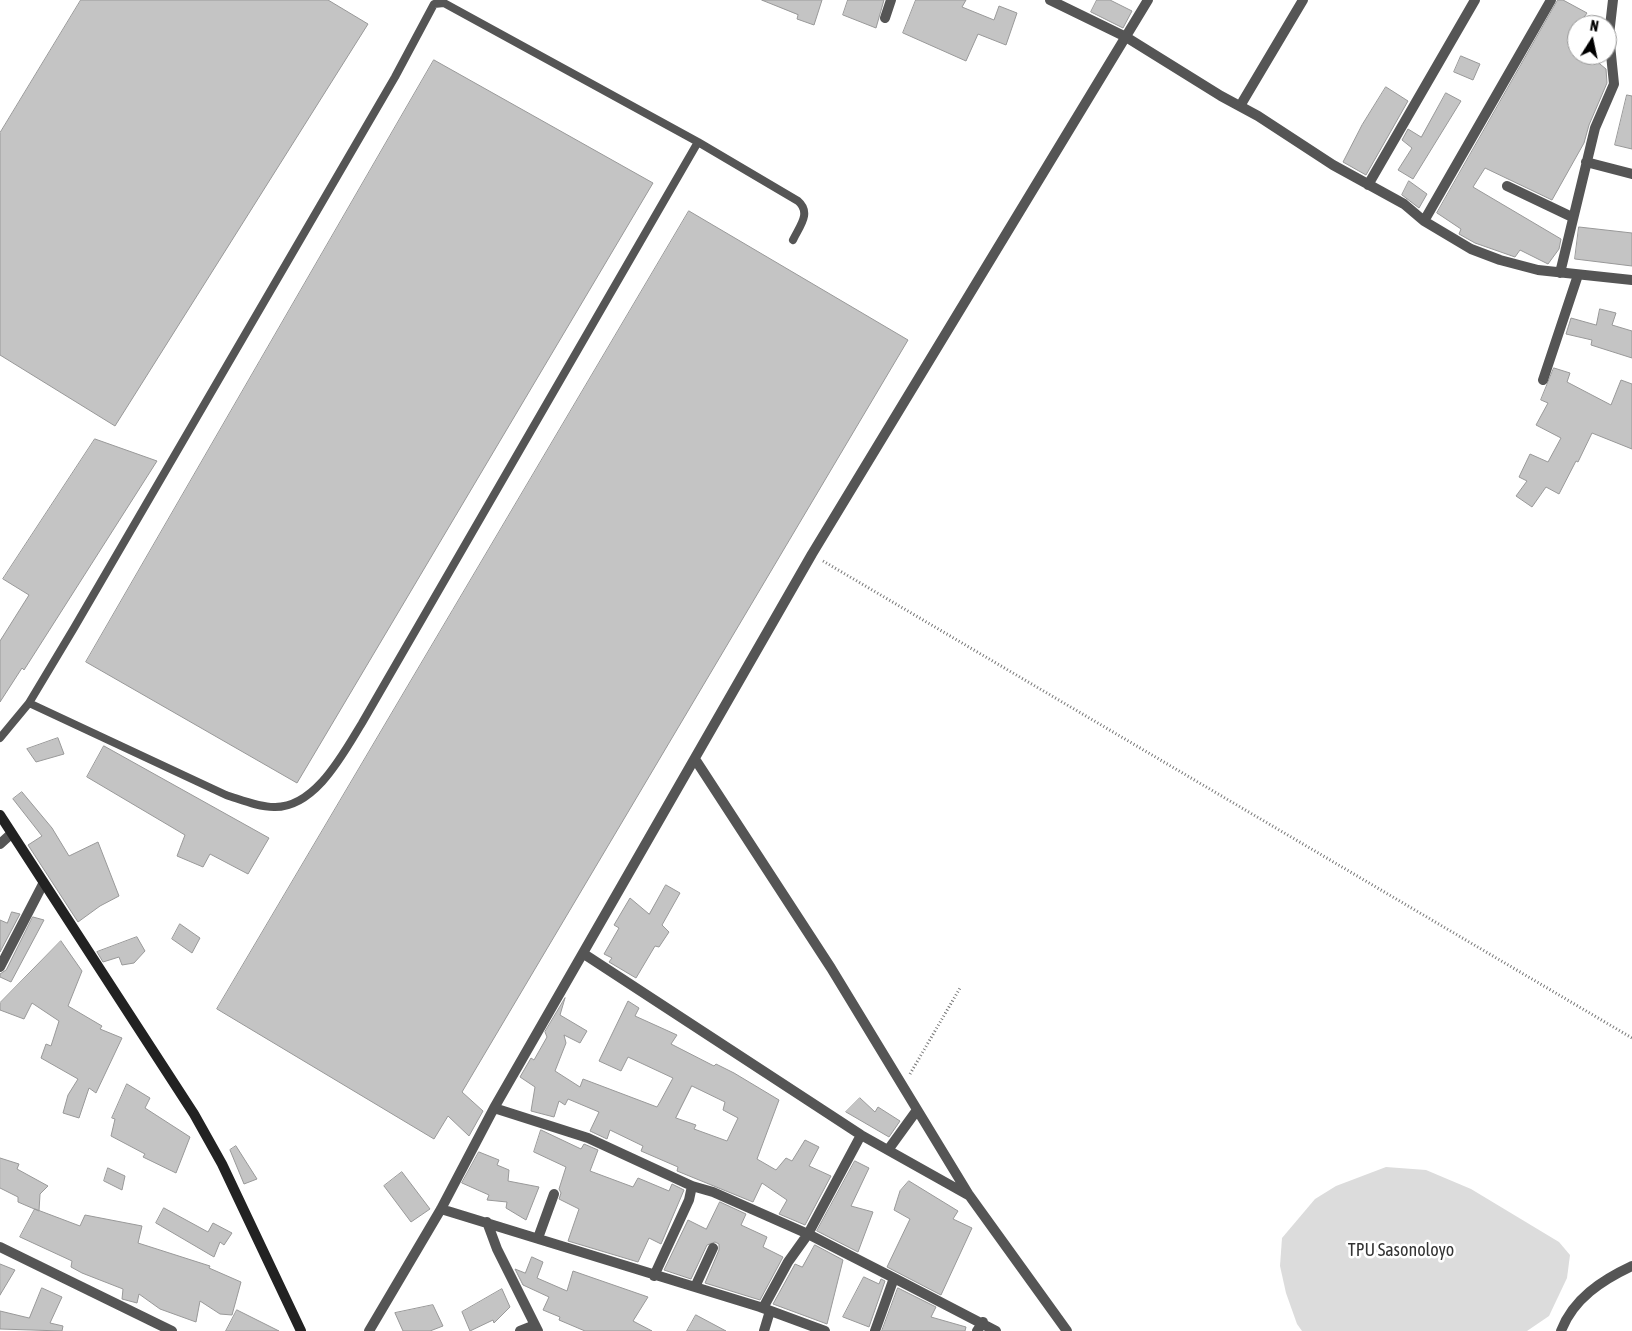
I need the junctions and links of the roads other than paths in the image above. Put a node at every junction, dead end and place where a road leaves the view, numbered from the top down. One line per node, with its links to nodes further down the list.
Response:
1 (891, 0): 8 (street)
2 (1050, 0): 9 (street)
3 (1148, 0): 9 (street)
4 (1303, 0): 10 (street)
5 (1475, 0): 14 (street)
6 (1551, 0): 17 (street)
7 (1613, 0): 12 (street)
8 (885, 18)
9 (1126, 37): 10 (street); 25 (street)
10 (1240, 106): 14 (street)
11 (698, 142): 18 (lane); 23 (lane); 23 (lane)
12 (1586, 162): 13 (street); 16 (street)
13 (1632, 174)
14 (1368, 185): 17 (street)
15 (1507, 186): 16 (street)
16 (1572, 217): 19 (street)
17 (1424, 221): 19 (street)
18 (793, 240)
19 (1560, 273): 20 (street)
20 (1578, 275): 21 (street); 22 (street)
21 (1632, 280)
22 (1543, 380)
23 (29, 703): 24 (lane)
24 (0, 738)
25 (695, 760): 30 (street); 33 (street)
26 (0, 815): 27 (main road)
27 (11, 834): 28 (street); 29 (main road)
28 (0, 844)
29 (43, 884): 31 (street); 53 (main road)
30 (584, 954): 32 (street); 34 (street)
31 (0, 967)
32 (494, 1108): 36 (street); 39 (street)
33 (917, 1110): 35 (street); 38 (street)
34 (862, 1135): 35 (street); 41 (street)
35 (888, 1150): 38 (street)
36 (692, 1186): 41 (street); 46 (street)
37 (554, 1194): 42 (street)
38 (969, 1195): 60 (street)
39 (441, 1209): 40 (street); 54 (street)
40 (487, 1222): 42 (street); 51 (street)
41 (808, 1234): 47 (street); 49 (street)
42 (538, 1238): 46 (street)
43 (0, 1247): 52 (street)
44 (713, 1248): 48 (street)
45 (1632, 1266): 61 (street)
46 (654, 1276): 48 (street)
47 (894, 1278): 50 (street); 58 (street)
48 (695, 1287): 49 (street)
49 (767, 1310): 56 (street); 57 (street)
50 (980, 1326): 59 (street)
51 (537, 1328): 55 (street)
52 (172, 1331)
53 (301, 1331)
54 (369, 1331)
55 (520, 1331)
56 (764, 1331)
57 (825, 1331)
58 (875, 1331)
59 (996, 1331)
60 (1067, 1331)
61 (1561, 1331)

